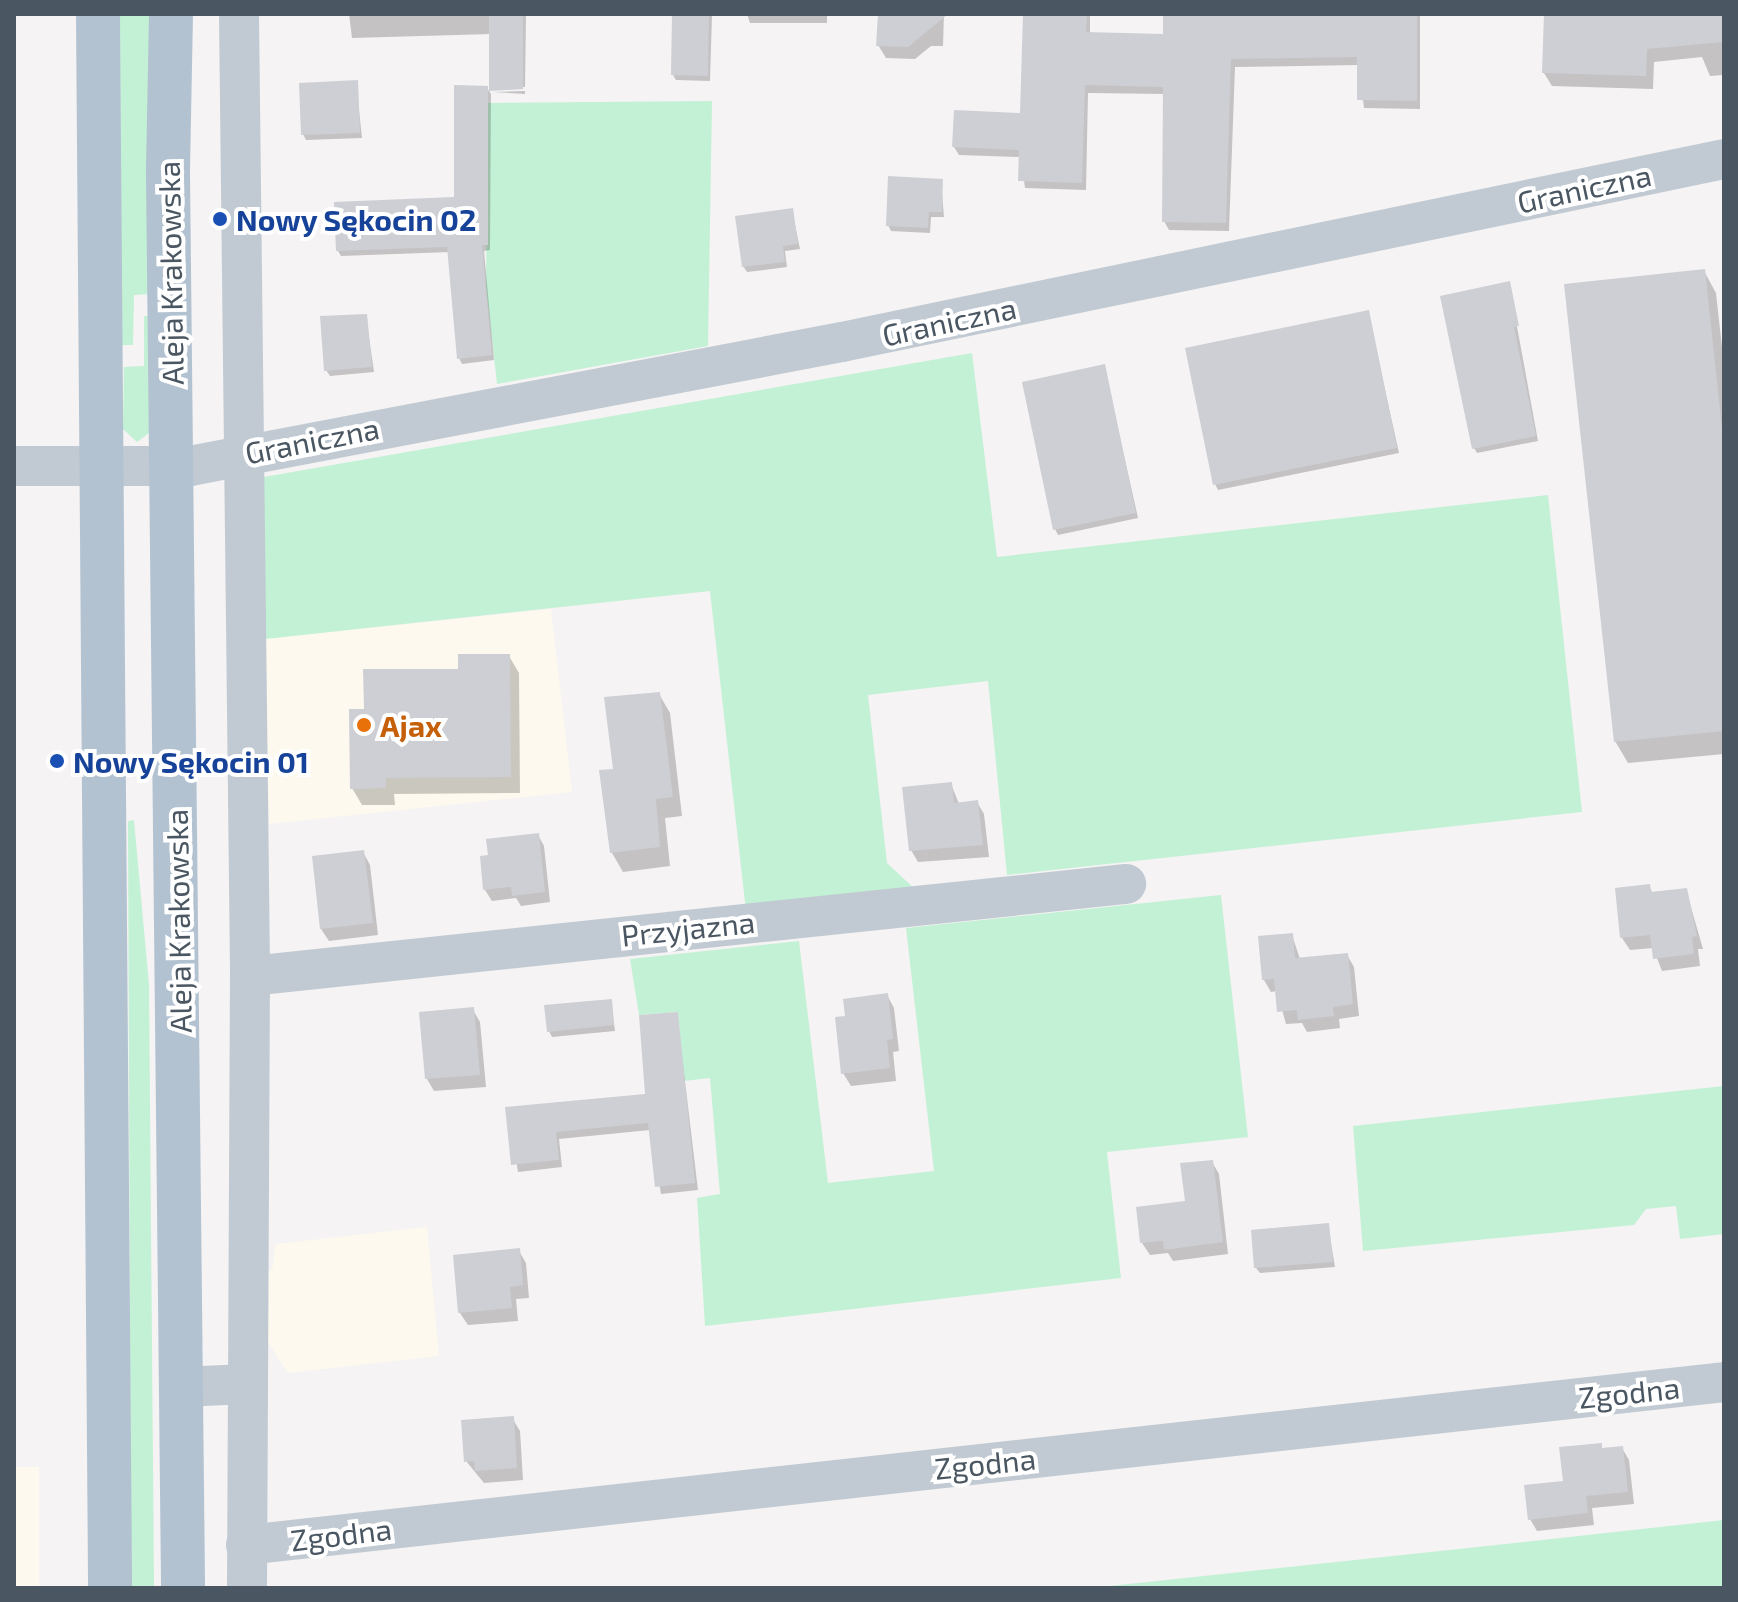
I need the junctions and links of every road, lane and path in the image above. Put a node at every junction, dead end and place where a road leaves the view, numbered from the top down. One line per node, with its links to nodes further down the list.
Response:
1 (98, 14): 8 (main road)
2 (171, 14): 7 (main road, Aleja Krakowska)
3 (239, 14): 5 (street)
4 (1724, 159): 5 (street, Graniczna)
5 (242, 452): 7 (street, Graniczna); 10 (street)
6 (14, 466): 8 (street, Graniczna)
7 (172, 467): 8 (street, Graniczna); 13 (main road, Aleja Krakowska)
8 (102, 468): 15 (main road)
9 (1126, 884): 10 (street, Przyjazna)
10 (250, 976): 12 (street)
11 (1724, 1382): 14 (street, Zgodna)
12 (247, 1384): 13 (street); 14 (street)
13 (181, 1387): 16 (main road, Aleja Krakowska)
14 (246, 1545): 17 (street)
15 (110, 1588)
16 (183, 1588)
17 (247, 1588)

